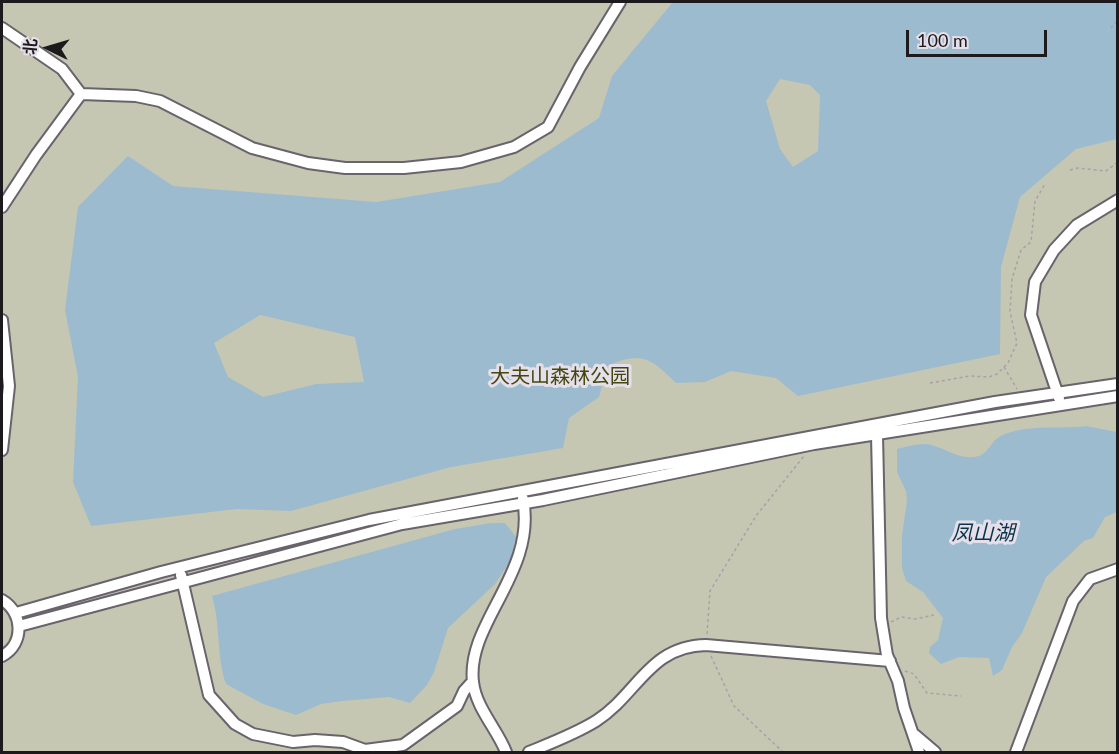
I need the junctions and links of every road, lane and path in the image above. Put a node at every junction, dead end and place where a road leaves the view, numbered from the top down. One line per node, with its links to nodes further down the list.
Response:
1 (620, 2): 5 (street)
2 (1118, 20): 4 (path)
3 (2, 28): 5 (street)
4 (1111, 28)
5 (81, 94): 10 (street)
6 (1118, 162): 7 (path)
7 (1070, 170)
8 (1045, 184): 12 (path)
9 (1118, 200): 15 (street)
10 (2, 207)
11 (2, 320): 21 (street)
12 (1004, 367): 13 (path); 17 (path)
13 (930, 383)
14 (1118, 384): 15 (street)
15 (1057, 393): 17 (street); 18 (street)
16 (1118, 396): 18 (street)
17 (1020, 398): 22 (street)
18 (1060, 404): 19 (street)
19 (877, 435): 20 (street); 30 (street)
20 (814, 444): 23 (street); 32 (path)
21 (2, 450)
22 (522, 491): 23 (street); 24 (street)
23 (524, 503): 26 (street); 35 (street)
24 (179, 567): 26 (street); 28 (street)
25 (1118, 569): 43 (street)
26 (183, 582): 31 (street); 35 (street)
27 (2, 600): 28 (street)
28 (15, 613): 31 (street)
29 (934, 615): 30 (path)
30 (882, 624): 34 (street)
31 (19, 626): 33 (street)
32 (706, 645): 34 (street); 39 (street); 40 (path)
33 (2, 656)
34 (892, 667): 36 (path); 37 (street)
35 (472, 681): 38 (street)
36 (961, 696)
37 (915, 734): 41 (street); 42 (street)
38 (506, 753)
39 (529, 753)
40 (783, 753)
41 (919, 753)
42 (935, 753)
43 (1016, 753)

